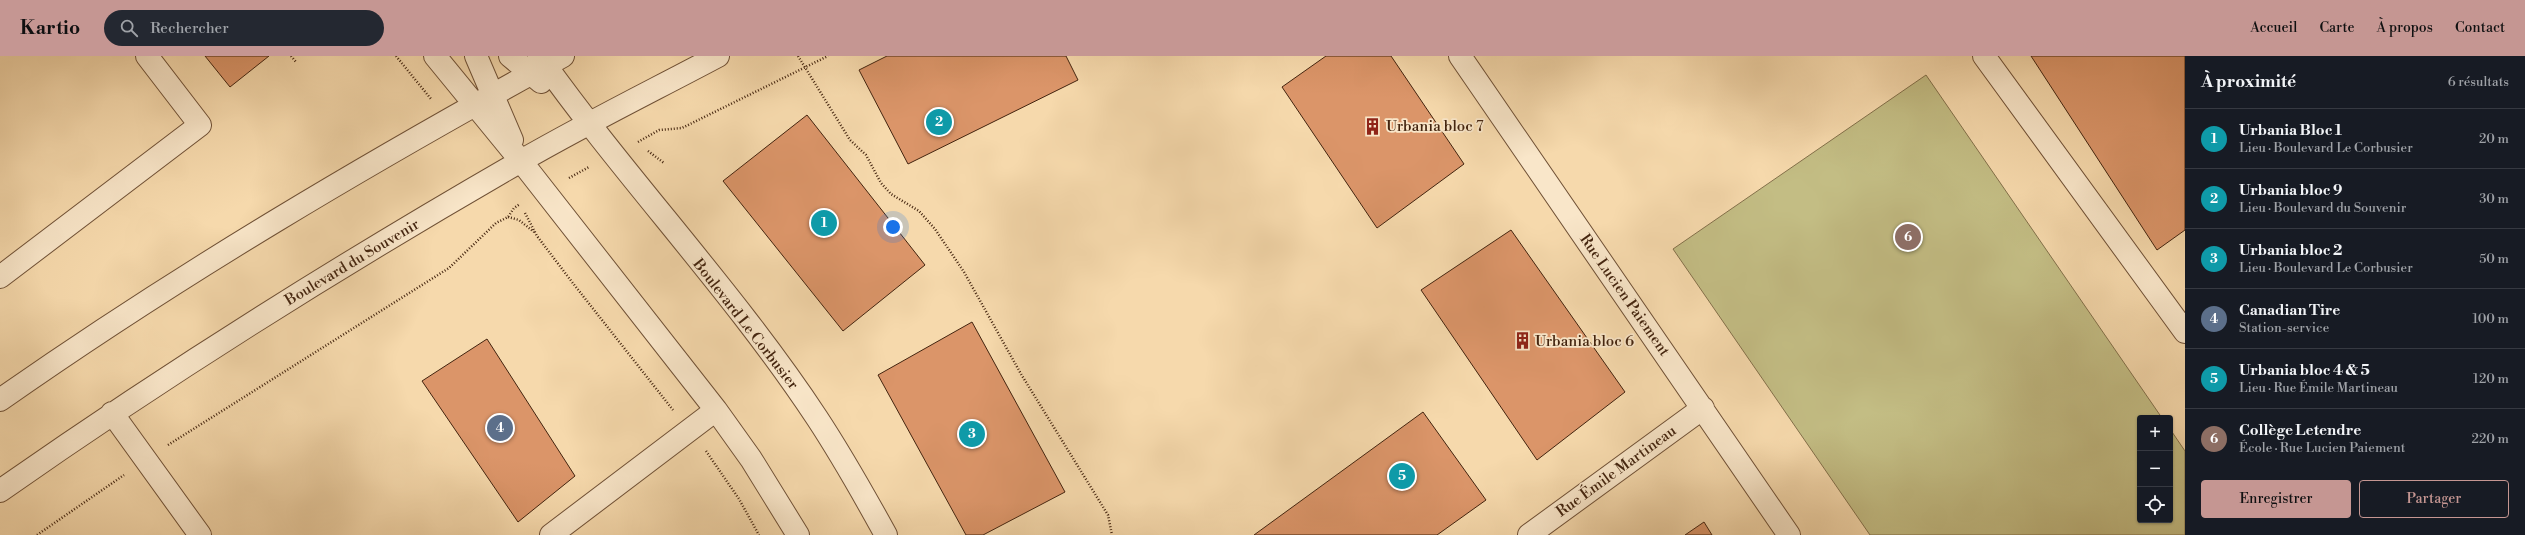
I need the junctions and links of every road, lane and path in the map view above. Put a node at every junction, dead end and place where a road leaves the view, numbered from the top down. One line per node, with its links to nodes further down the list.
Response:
1 (147, 56): 25 (street)
2 (292, 56): 12 (path)
3 (396, 56): 15 (path)
4 (435, 56): 17 (street)
5 (476, 56): 16 (street)
6 (510, 56): 13 (street, Boulevard Le Corbusier)
7 (718, 56): 18 (street, Boulevard du Souvenir)
8 (798, 56): 14 (path)
9 (828, 56): 14 (path)
10 (1460, 56): 29 (street, Rue Lucien Paiement)
11 (1984, 56): 26 (street)
12 (296, 62)
13 (545, 63): 16 (street); 18 (street, Boulevard Le Corbusier)
14 (804, 67): 19 (path); 42 (path)
15 (424, 90)
16 (493, 95): 17 (street); 20 (street)
17 (475, 105): 20 (street); 27 (street)
18 (589, 124): 19 (street, Boulevard Le Corbusier); 20 (street, Boulevard du Souvenir)
19 (612, 155): 21 (path); 41 (street, Boulevard Le Corbusier)
20 (521, 161): 21 (street); 31 (street, Boulevard du Souvenir)
21 (545, 191): 22 (path); 30 (street)
22 (520, 204): 23 (path); 24 (path)
23 (508, 217): 24 (path); 32 (path)
24 (537, 236): 28 (path)
25 (0, 276)
26 (2185, 332)
27 (0, 400)
28 (666, 400)
29 (1703, 408): 43 (street, Rue Émile Martineau); 44 (street, Rue Lucien Paiement)
30 (716, 410): 38 (street); 40 (street)
31 (112, 413): 35 (street, Boulevard du Souvenir); 37 (street)
32 (164, 448)
33 (712, 457): 39 (path)
34 (125, 474): 36 (path)
35 (0, 492)
36 (37, 535)
37 (200, 535)
38 (550, 535)
39 (759, 535)
40 (798, 535)
41 (886, 535)
42 (1112, 535)
43 (1529, 535)
44 (1790, 535)

